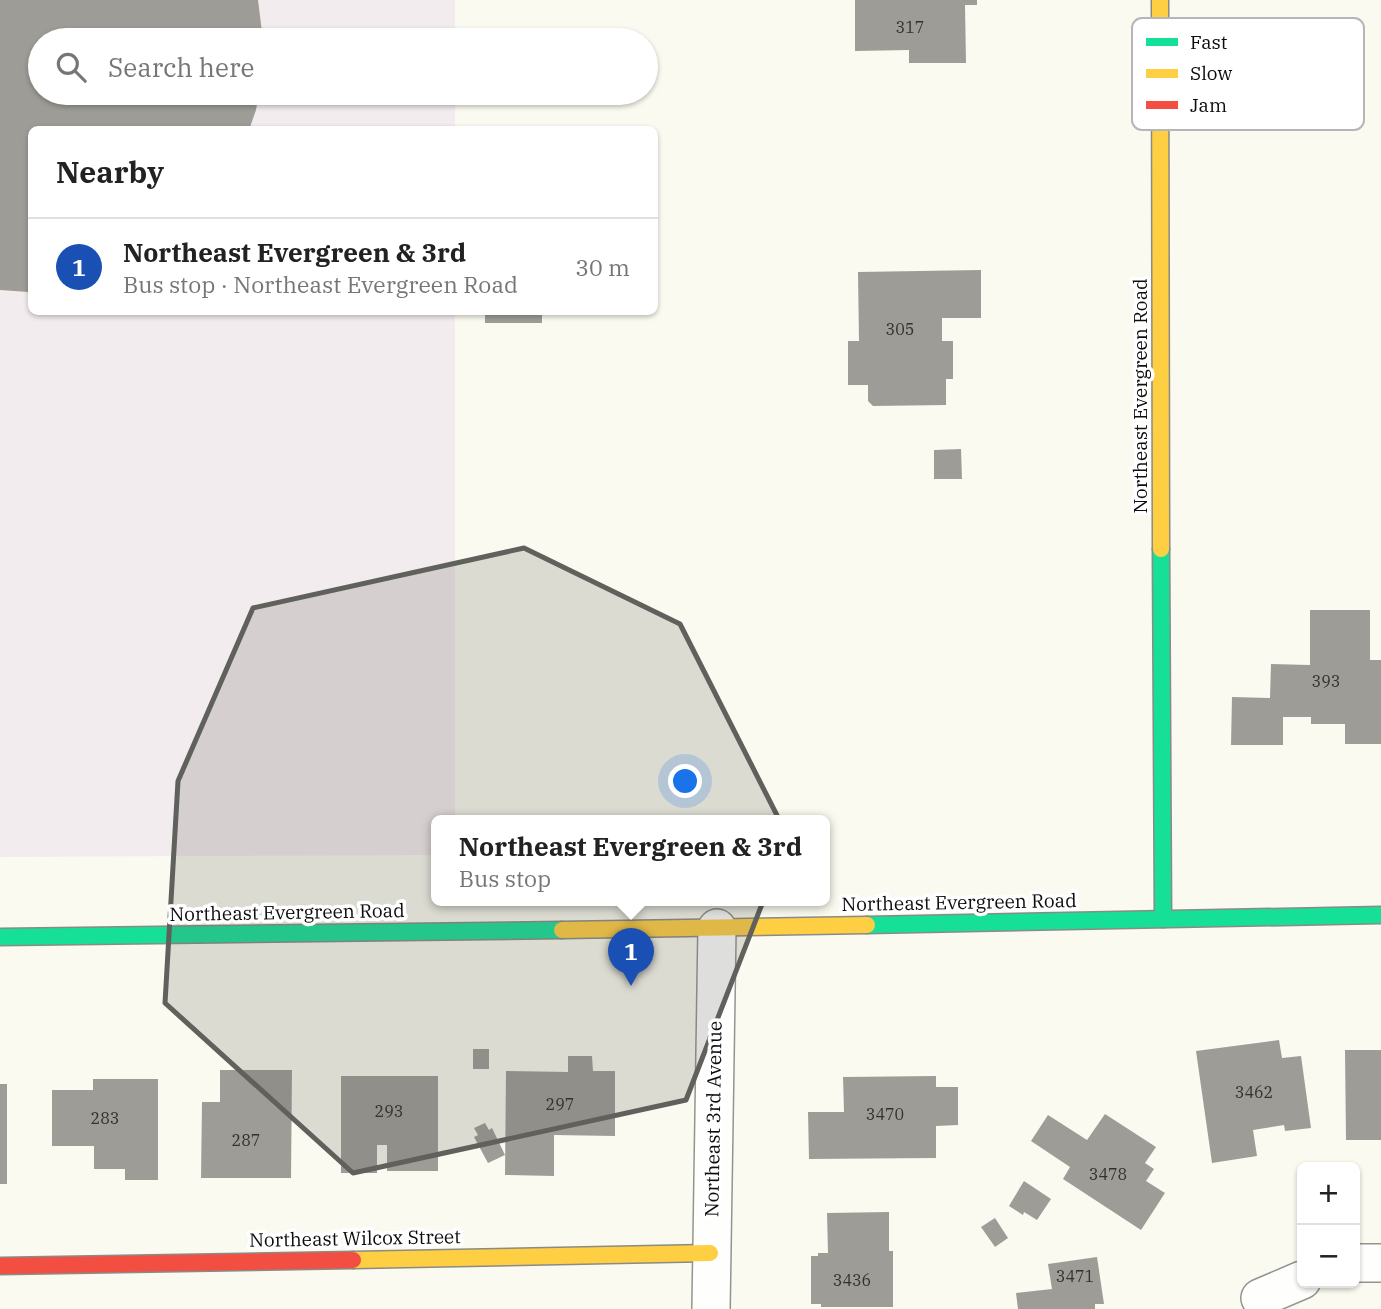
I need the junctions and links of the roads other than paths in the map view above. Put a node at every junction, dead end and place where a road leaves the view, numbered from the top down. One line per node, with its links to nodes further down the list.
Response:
1 (1160, 0): 2 (street, Northeast Evergreen Road)
2 (1160, 18)
3 (1160, 130): 5 (street, Northeast Evergreen Road)
4 (1381, 915): 5 (street, Northeast Evergreen Road)
5 (1163, 919): 6 (street, Northeast Evergreen Road)
6 (717, 928): 7 (street, Northeast Evergreen Road); 8 (street, Northeast 3rd Avenue)
7 (0, 937)
8 (710, 1253): 11 (street, Northeast Wilcox Street); 14 (street, Northeast 3rd Avenue)
9 (1360, 1264): 10 (street)
10 (1381, 1264)
11 (0, 1266)
12 (1297, 1282): 13 (street)
13 (1260, 1298)
14 (711, 1309)

